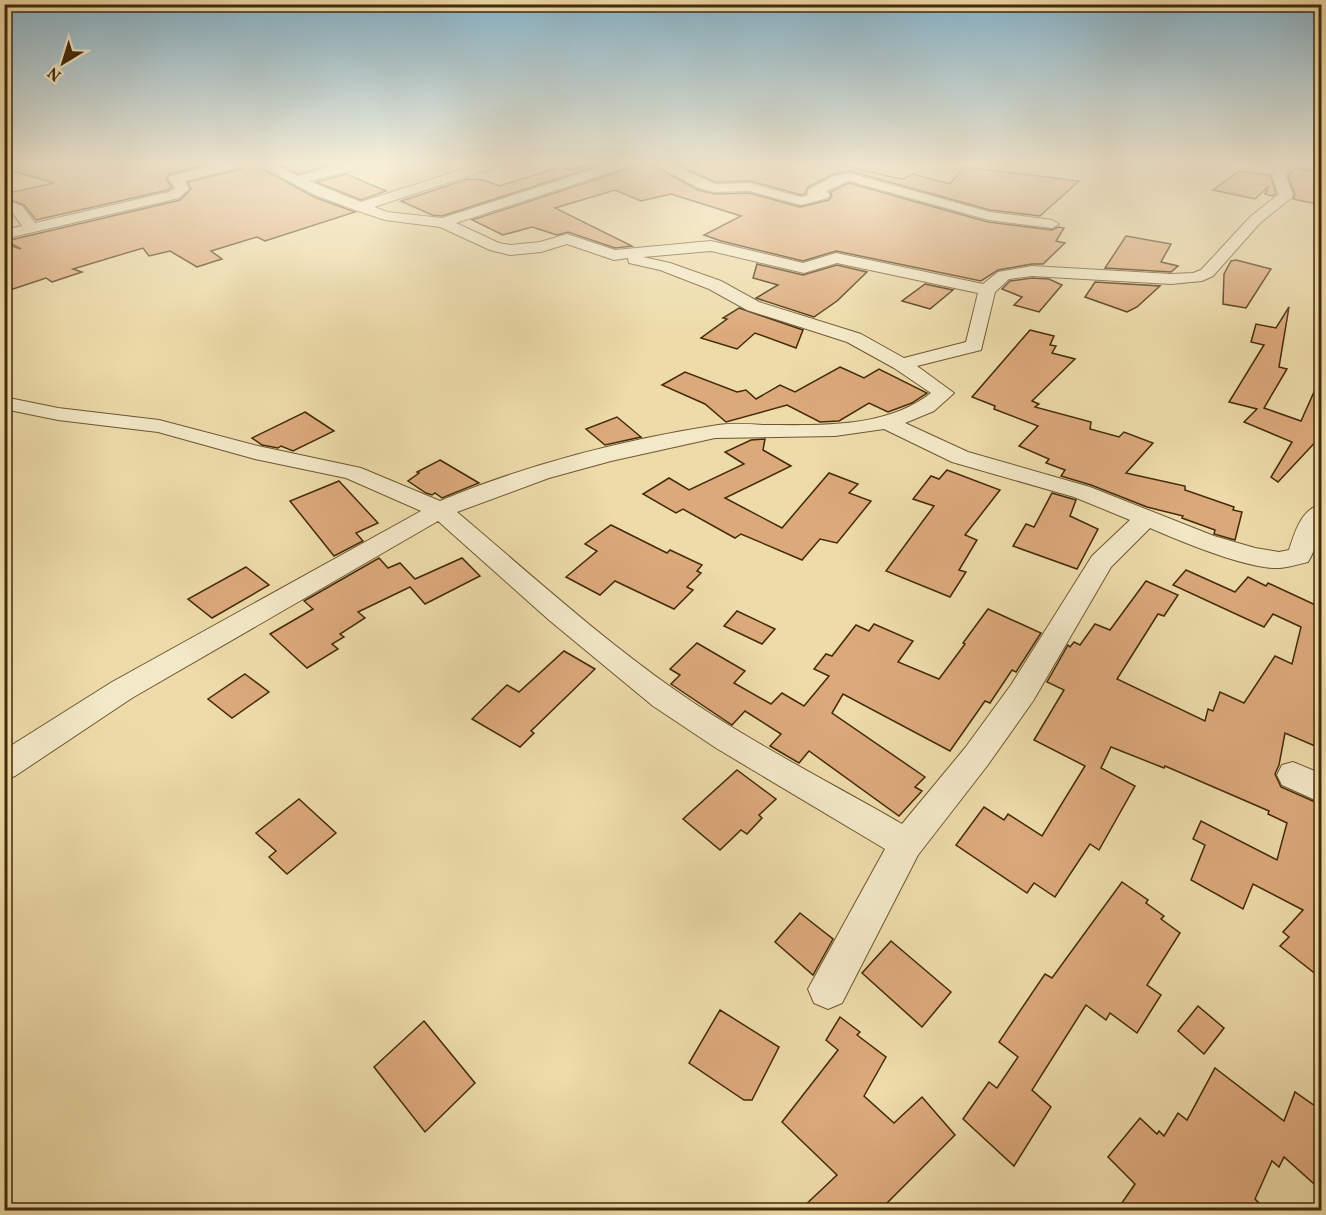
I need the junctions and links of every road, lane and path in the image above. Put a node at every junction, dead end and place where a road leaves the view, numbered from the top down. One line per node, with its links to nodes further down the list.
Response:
1 (24, 220): 9 (street)
2 (70, 220): 9 (street)
3 (416, 220): 7 (street)
4 (453, 220): 7 (street)
5 (1018, 220): 8 (street)
6 (1255, 220): 12 (street)
7 (443, 223): 11 (street)
8 (1052, 224)
9 (31, 229): 10 (street)
10 (4, 235)
11 (614, 255): 12 (street); 13 (street)
12 (987, 290): 13 (street)
13 (901, 364): 15 (street)
14 (4, 403): 16 (street)
15 (887, 423): 16 (street); 18 (street)
16 (440, 510): 19 (street); 20 (street)
17 (1322, 511): 18 (street)
18 (1147, 517): 20 (street)
19 (4, 767)
20 (906, 844): 21 (street)
21 (828, 989)

